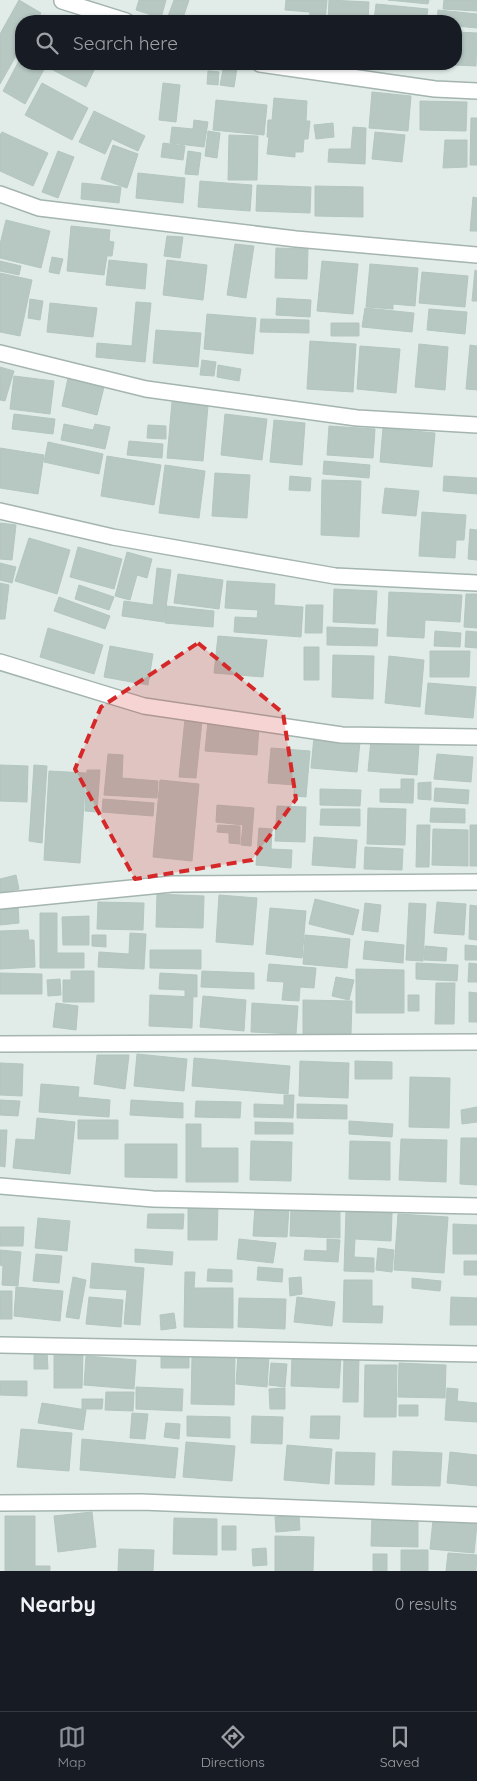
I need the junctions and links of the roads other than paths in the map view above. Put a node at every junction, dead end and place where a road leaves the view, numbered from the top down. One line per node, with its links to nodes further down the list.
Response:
1 (62, 1): 2 (street)
2 (107, 15)
3 (302, 70): 4 (street)
4 (477, 91)
5 (0, 194): 6 (street)
6 (477, 255)
7 (0, 353): 8 (street)
8 (477, 425)
9 (0, 511): 10 (street)
10 (477, 583)
11 (0, 662): 12 (street)
12 (477, 737)
13 (477, 882): 14 (street)
14 (0, 901)
15 (477, 1042): 16 (street)
16 (0, 1044)
17 (0, 1186): 18 (street)
18 (477, 1206)
19 (0, 1345): 20 (street)
20 (477, 1354)
21 (0, 1503): 22 (street)
22 (477, 1515)

